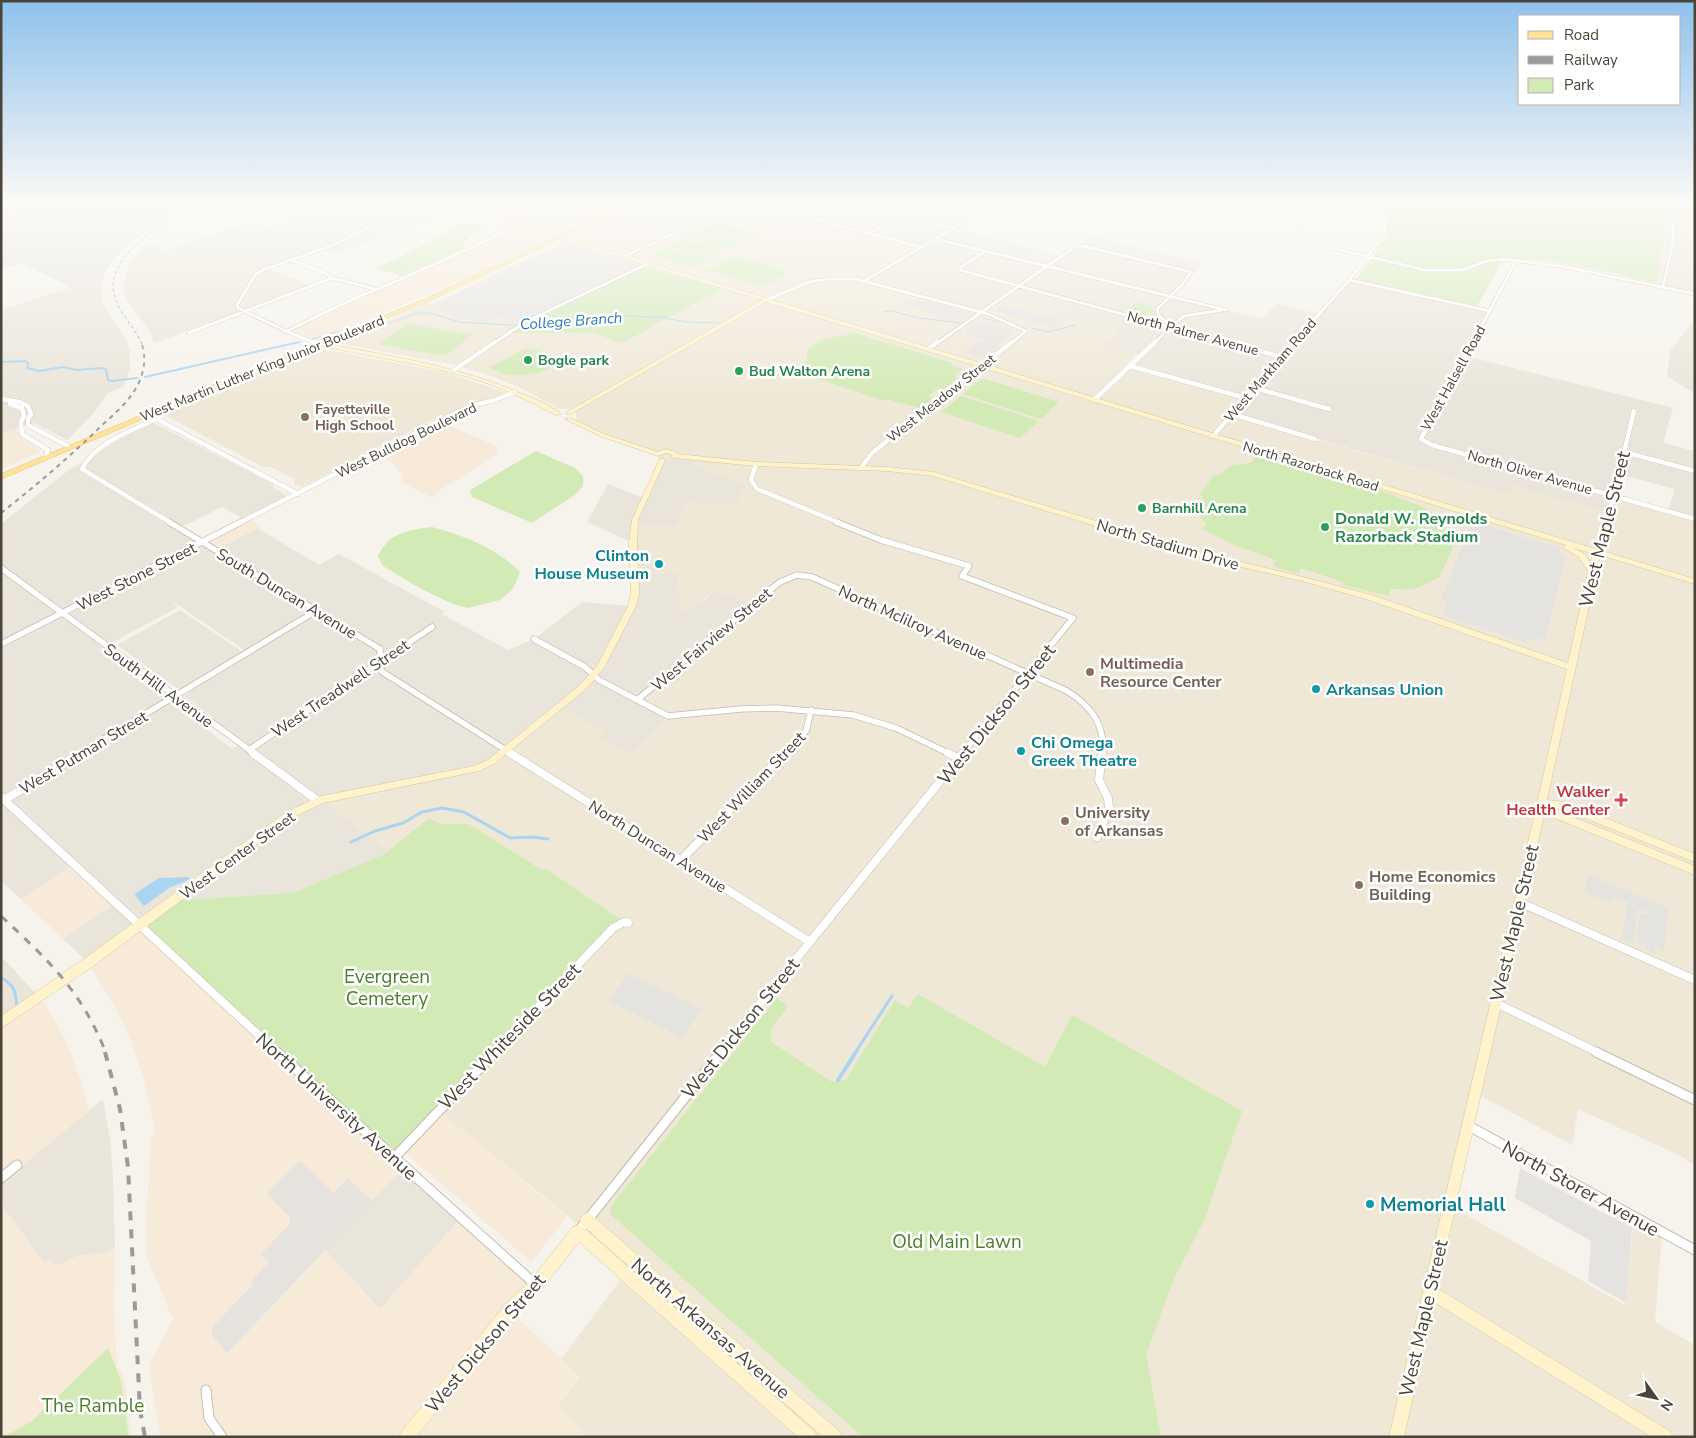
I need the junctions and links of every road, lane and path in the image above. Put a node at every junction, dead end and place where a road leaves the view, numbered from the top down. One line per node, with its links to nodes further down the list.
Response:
1 (263, 271): 25 (street)
2 (322, 271): 16 (street)
3 (420, 271): 21 (street)
4 (489, 271): 31 (main road, West Martin Luther King Junior Boulevard)
5 (632, 271): 36 (street)
6 (670, 271): 24 (street)
7 (881, 271): 17 (street)
8 (964, 271): 19 (street, North Palmer Avenue)
9 (1041, 271): 19 (street)
10 (1069, 271): 23 (street)
11 (1189, 271): 23 (street)
12 (1356, 271): 18 (street, West Markham Road)
13 (1511, 271): 26 (street, West Halsell Road)
14 (1586, 271): 20 (street)
15 (1666, 271): 20 (street)
16 (332, 278): 21 (street); 25 (street)
17 (866, 280): 24 (street); 27 (street)
18 (1349, 280): 26 (street); 33 (street, West Markham Road)
19 (1018, 287): 27 (street); 28 (street, North Palmer Avenue)
20 (1663, 287): 22 (street)
21 (375, 289): 29 (street)
22 (1695, 294)
23 (1170, 296): 28 (street); 28 (street)
24 (766, 300): 32 (street); 46 (street)
25 (244, 311): 29 (street); 30 (street)
26 (1490, 311): 51 (street, West Halsell Road)
27 (982, 313): 32 (street); 34 (street, West Meadow Street)
28 (1171, 327): 33 (street, North Palmer Avenue); 35 (street)
29 (285, 332): 31 (street)
30 (188, 333)
31 (319, 344): 36 (street); 44 (main road, West Martin Luther King Junior Boulevard)
32 (928, 349): 34 (main road, North Razorback Road)
33 (1282, 357): 37 (street, West Markham Road)
34 (982, 366): 40 (street, North Razorback Road); 59 (street, West Meadow Street)
35 (1130, 366): 39 (street); 40 (street)
36 (454, 370): 38 (main road)
37 (1255, 388): 39 (street, West Markham Road); 42 (street)
38 (516, 392): 46 (street); 62 (street, West Bulldog Boulevard)
39 (1246, 398): 45 (street, West Markham Road)
40 (1094, 400): 49 (street, North Razorback Road)
41 (1, 401): 53 (street); 56 (street)
42 (1329, 409)
43 (1634, 411): 54 (street, West Maple Street)
44 (148, 414): 47 (street); 48 (main road, West Martin Luther King Junior Boulevard)
45 (1232, 414): 49 (street, West Markham Road); 50 (street)
46 (568, 416): 57 (street)
47 (157, 419): 52 (street, South Duncan Avenue); 62 (street)
48 (98, 435): 52 (street); 53 (main road, West Martin Luther King Junior Boulevard)
49 (1213, 436): 65 (street, North Razorback Road)
50 (1315, 439)
51 (1423, 441): 63 (street, North Oliver Avenue)
52 (110, 442): 66 (street, South Duncan Avenue)
53 (70, 447): 56 (main road, West Martin Luther King Junior Boulevard)
54 (1624, 452): 60 (street); 63 (street, West Maple Street)
55 (674, 456): 57 (main road); 58 (street, North Stadium Drive)
56 (46, 457): 61 (main road, West Martin Luther King Junior Boulevard)
57 (660, 457): 80 (street)
58 (756, 464): 59 (street, North Stadium Drive); 79 (street, West Dickson Street)
59 (861, 468): 78 (street, North Stadium Drive)
60 (1695, 470)
61 (1, 477)
62 (298, 494): 66 (street, West Stone Street)
63 (1612, 496): 64 (street, North Oliver Avenue); 67 (street, West Maple Street)
64 (1695, 519)
65 (1546, 536): 67 (street, North Razorback Road); 69 (main road)
66 (203, 542): 72 (street, South Duncan Avenue); 73 (street, West Stone Street)
67 (1598, 552): 69 (street, West Maple Street); 71 (street, North Razorback Road)
68 (1, 568): 73 (street, South Hill Avenue)
69 (1592, 572): 78 (street, West Maple Street)
70 (797, 575): 79 (street, North McIilroy Avenue); 82 (street, West Fairview Street)
71 (1695, 582)
72 (316, 610): 77 (street, South Duncan Avenue); 81 (street, West Putman Street)
73 (62, 613): 76 (street, West Stone Street); 81 (street, South Hill Avenue)
74 (432, 627): 77 (street, West Treadwell Street)
75 (534, 640): 80 (street)
76 (1, 644)
77 (382, 660): 84 (street, West Treadwell Street); 85 (street, South Duncan Avenue)
78 (1571, 668): 89 (street, West Maple Street)
79 (1028, 672): 86 (street, West Dickson Street); 90 (street)
80 (594, 676): 82 (street); 85 (street, West Center Street)
81 (175, 697): 84 (street, South Hill Avenue); 87 (street, West Putman Street)
82 (637, 700): 83 (street)
83 (811, 710): 86 (street); 92 (street, West William Street)
84 (249, 750): 88 (street, South Hill Avenue)
85 (506, 751): 88 (street, West Center Street); 92 (street, North Duncan Avenue)
86 (960, 759): 97 (street, West Dickson Street)
87 (3, 799): 96 (street, North University Avenue)
88 (318, 801): 96 (street, West Center Street)
89 (1542, 804): 91 (street); 93 (street); 94 (street, West Maple Street)
90 (1097, 837)
91 (1695, 858)
92 (681, 860): 97 (street, North Duncan Avenue)
93 (1695, 871)
94 (1519, 902): 98 (street); 99 (street, West Maple Street)
95 (628, 923): 103 (street, West Whiteside Street)
96 (140, 925): 100 (street, West Center Street); 103 (street, North University Avenue)
97 (810, 942): 106 (street, West Dickson Street)
98 (1695, 980)
99 (1496, 1003): 101 (street); 102 (street, West Maple Street)
100 (1, 1023)
101 (1695, 1100)
102 (1467, 1125): 108 (street, North Storer Avenue); 110 (street, West Maple Street)
103 (394, 1158): 109 (street, North University Avenue)
104 (17, 1165): 105 (street)
105 (1, 1178)
106 (587, 1220): 107 (street, West Dickson Street); 115 (street, North Arkansas Avenue)
107 (578, 1232): 109 (street, West Dickson Street); 114 (street, North Arkansas Avenue)
108 (1695, 1250)
109 (536, 1285): 113 (street, West Dickson Street)
110 (1429, 1291): 116 (main road, West Maple Street); 117 (street)
111 (206, 1390): 112 (street)
112 (222, 1437)
113 (406, 1437)
114 (810, 1437)
115 (835, 1437)
116 (1396, 1437)
117 (1666, 1437)

